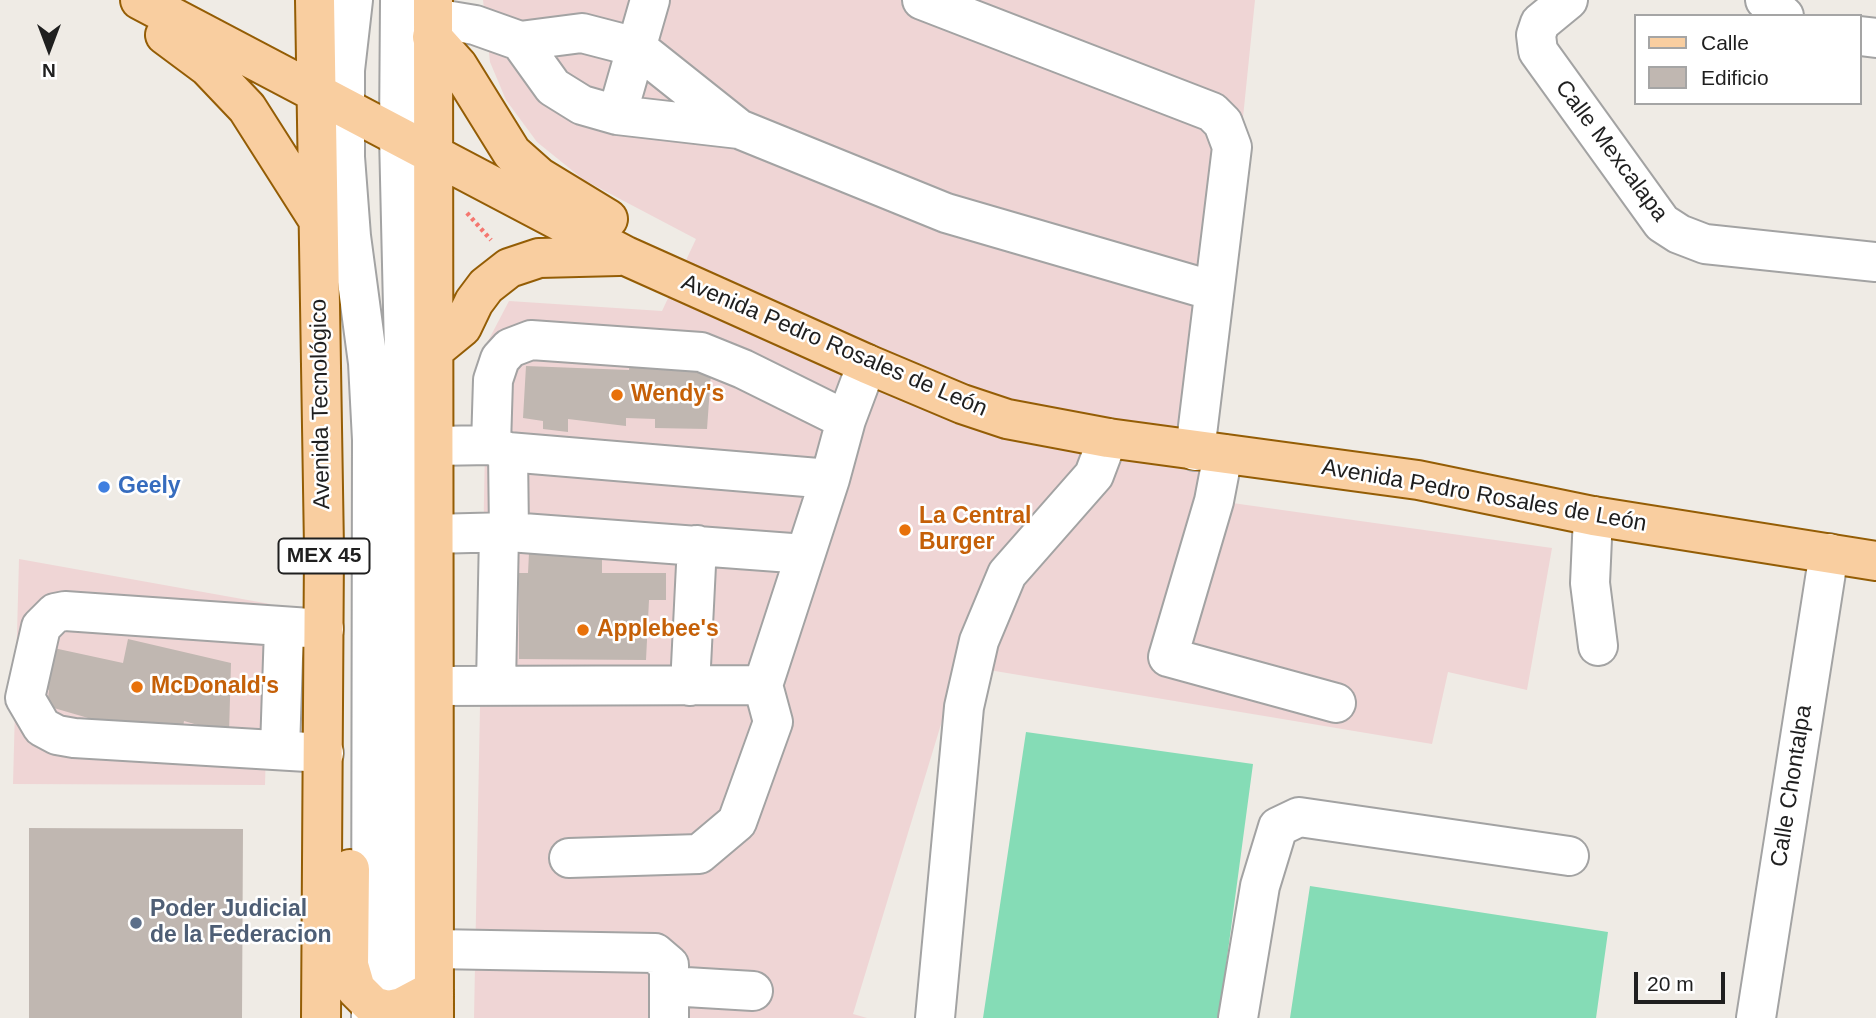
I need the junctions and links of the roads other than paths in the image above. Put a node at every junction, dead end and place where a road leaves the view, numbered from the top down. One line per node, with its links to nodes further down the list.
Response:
1 (119, 0): 19 (main road)
2 (140, 0): 14 (main road, Avenida Pedro Rosales de León)
3 (315, 0): 14 (main road, Avenida Tecnológico / MEX 45)
4 (353, 0): 14 (street)
5 (400, 0): 17 (street)
6 (650, 0): 13 (street)
7 (922, 0): 22 (street)
8 (1567, 0): 21 (street, Calle Mexcalapa)
9 (1765, 0): 10 (street)
10 (1782, 14)
11 (433, 19): 12 (street); 18 (main road); 20 (main road)
12 (520, 41): 13 (street); 15 (street)
13 (636, 47): 15 (street); 16 (street)
14 (331, 102): 17 (main road, Avenida Pedro Rosales de León); 19 (main road, Avenida Tecnológico / MEX 45); 54 (street)
15 (617, 115): 16 (street)
16 (739, 129): 22 (street)
17 (399, 136): 18 (main road, Avenida Pedro Rosales de León); 54 (street)
18 (433, 154): 20 (main road, Avenida Pedro Rosales de León); 23 (main road)
19 (317, 218): 35 (main road, Avenida Tecnológico / MEX 45)
20 (625, 256): 23 (main road); 24 (main road, Avenida Pedro Rosales de León)
21 (1876, 262)
22 (1214, 290): 29 (street)
23 (434, 350): 27 (main road)
24 (867, 364): 25 (street); 26 (main road, Avenida Pedro Rosales de León)
25 (846, 420): 28 (street); 30 (street)
26 (1108, 438): 29 (main road, Avenida Pedro Rosales de León); 56 (street)
27 (433, 446): 28 (street); 33 (main road)
28 (499, 448): 30 (street); 32 (street)
29 (1209, 452): 31 (main road, Avenida Pedro Rosales de León); 46 (street)
30 (830, 479): 37 (street)
31 (1593, 516): 36 (main road, Avenida Pedro Rosales de León); 41 (street)
32 (504, 532): 33 (street); 34 (street); 43 (street)
33 (432, 534): 42 (main road)
34 (697, 545): 37 (street); 45 (street)
35 (324, 548): 40 (main road, Avenida Tecnológico / MEX 45); 54 (main road)
36 (1829, 553): 38 (main road, Avenida Pedro Rosales de León); 58 (street, Calle Chontalpa)
37 (805, 554): 44 (street)
38 (1876, 561)
39 (284, 628): 40 (street); 47 (street); 47 (street)
40 (324, 629): 48 (main road, Avenida Tecnológico / MEX 45)
41 (1598, 646)
42 (433, 685): 43 (street); 51 (main road)
43 (496, 685): 45 (street)
44 (763, 685): 45 (street); 50 (street)
45 (690, 686)
46 (1336, 703)
47 (280, 749): 48 (street)
48 (324, 753): 55 (main road, Avenida Tecnológico / MEX 45)
49 (1569, 856): 57 (street)
50 (569, 858)
51 (435, 949): 53 (street); 54 (main road)
52 (753, 992): 53 (street)
53 (669, 1002)
54 (403, 1010)
55 (321, 1018)
56 (935, 1018)
57 (1238, 1018)
58 (1756, 1018)

